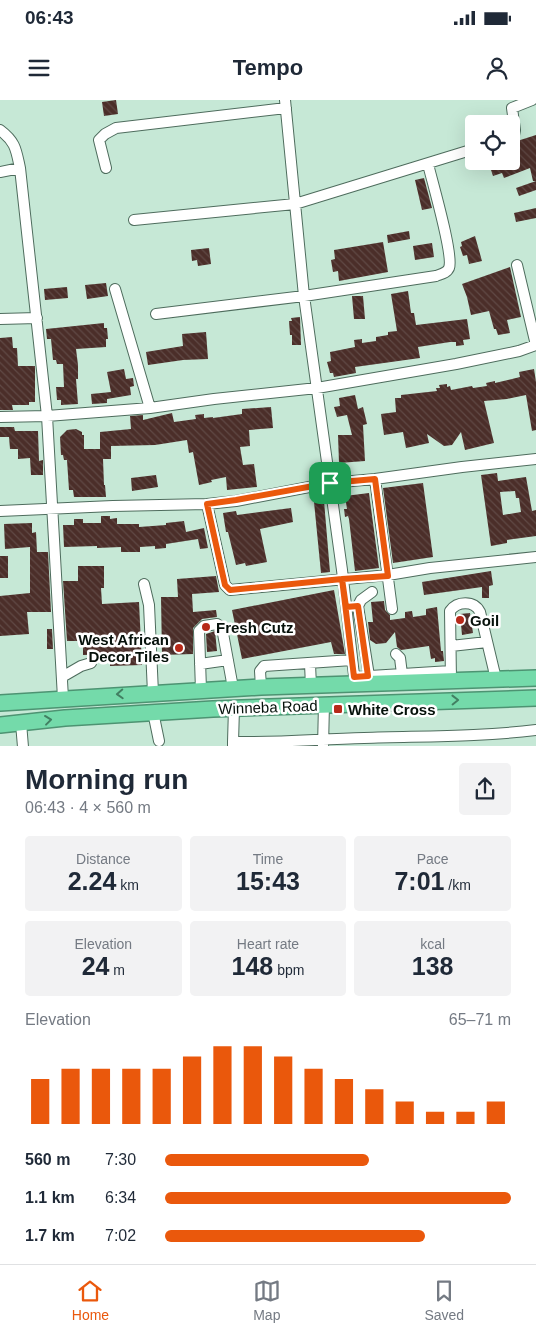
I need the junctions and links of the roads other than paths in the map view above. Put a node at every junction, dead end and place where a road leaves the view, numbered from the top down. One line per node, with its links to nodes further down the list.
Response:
1 (532, 100): 3 (street)
2 (285, 104): 8 (street); 10 (street)
3 (510, 104)
4 (0, 130): 7 (street)
5 (465, 152): 6 (street)
6 (428, 164): 10 (street); 14 (street)
7 (20, 168): 9 (street); 16 (street)
8 (106, 168)
9 (0, 172)
10 (295, 204): 11 (street); 14 (street)
11 (134, 220)
12 (517, 265): 18 (street)
13 (115, 289): 19 (street)
14 (304, 296): 15 (street); 18 (street)
15 (156, 314)
16 (37, 318): 17 (street); 20 (street)
17 (0, 319)
18 (318, 388): 19 (street); 24 (street)
19 (150, 408): 20 (street)
20 (47, 416): 21 (street); 26 (street)
21 (0, 417)
22 (536, 459): 23 (street)
23 (375, 479): 24 (street); 29 (street)
24 (330, 483): 25 (street); 30 (street)
25 (207, 504): 26 (street); 30 (street)
26 (54, 508): 27 (street); 47 (street)
27 (0, 511)
28 (536, 557): 29 (street)
29 (388, 576): 30 (street); 35 (street)
30 (342, 579): 34 (street)
31 (144, 584): 55 (street)
32 (372, 592): 33 (street)
33 (358, 606): 34 (street); 45 (street)
34 (346, 607): 40 (street)
35 (392, 610)
36 (487, 642): 37 (street); 37 (street); 49 (street)
37 (451, 646): 46 (street)
38 (396, 654): 44 (street)
39 (228, 660): 42 (street); 42 (street); 53 (street)
40 (352, 660): 43 (street); 50 (street)
41 (92, 663): 47 (street)
42 (200, 664): 54 (street)
43 (310, 664): 51 (street); 52 (street)
44 (402, 674): 45 (street); 46 (street)
45 (368, 676): 50 (street)
46 (451, 676): 49 (highway, Winneba Road); 50 (highway, Winneba Road)
47 (62, 677): 56 (street)
48 (536, 678): 49 (highway, Winneba Road)
49 (502, 679): 58 (highway)
50 (354, 680): 51 (highway, Winneba Road)
51 (311, 686): 52 (highway, Winneba Road)
52 (261, 687): 53 (highway, Winneba Road)
53 (233, 688): 54 (highway, Winneba Road)
54 (201, 690): 55 (highway, Winneba Road)
55 (153, 692): 56 (highway, Winneba Road, one-way to 56)
56 (63, 698): 59 (highway, Winneba Road)
57 (536, 698): 58 (highway, Winneba Road)
58 (484, 700): 60 (highway, Winneba Road, one-way to 58)
59 (0, 703)
60 (324, 704): 61 (highway, Winneba Road); 67 (street)
61 (234, 708): 62 (highway, Winneba Road); 68 (street)
62 (153, 712): 63 (highway, Winneba Road, one-way to 62); 66 (street)
63 (21, 723): 64 (highway, Winneba Road); 69 (street)
64 (0, 725)
65 (536, 730): 67 (street)
66 (159, 741)
67 (324, 743): 68 (street)
68 (233, 744)
69 (23, 746)

